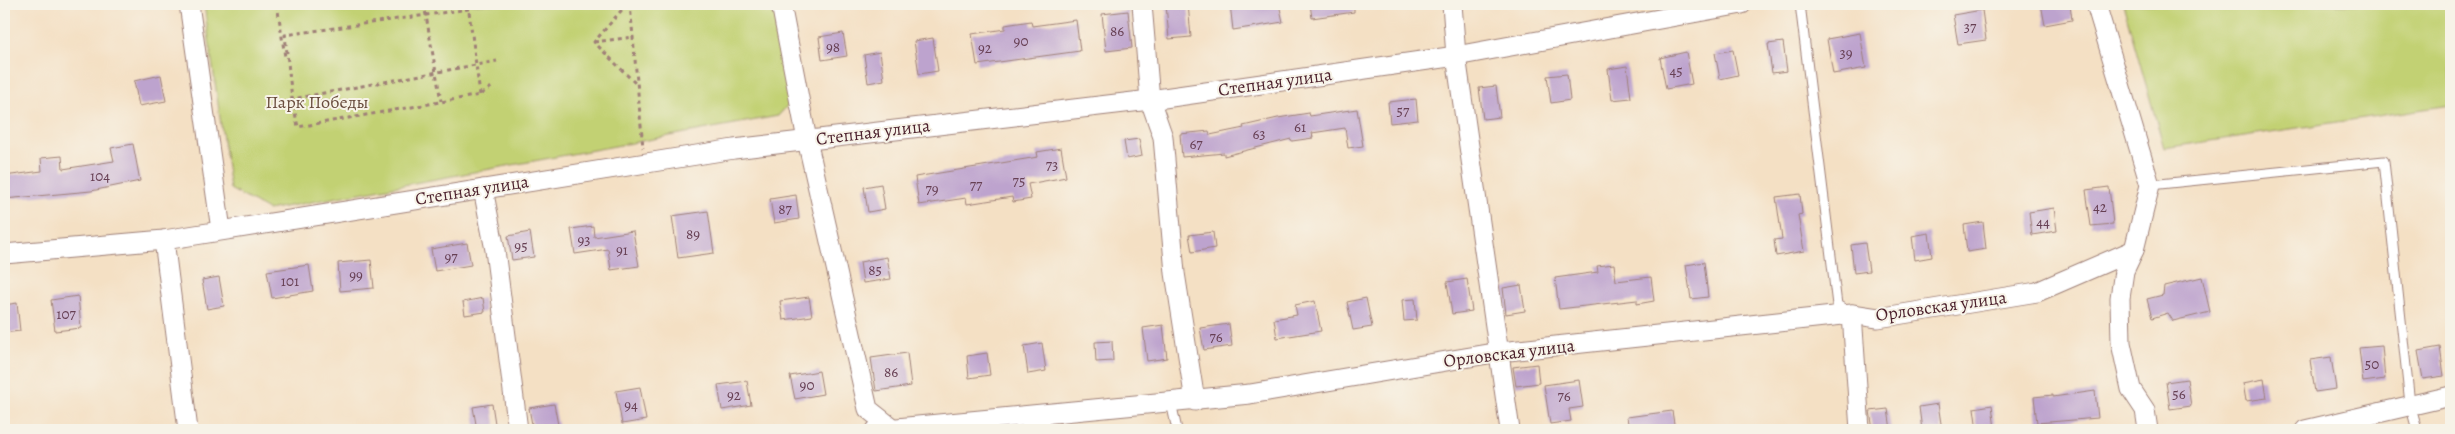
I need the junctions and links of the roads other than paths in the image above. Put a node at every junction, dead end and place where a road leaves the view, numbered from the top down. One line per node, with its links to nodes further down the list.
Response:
1 (189, 4): 13 (street)
2 (781, 4): 10 (street)
3 (1142, 4): 9 (street)
4 (1452, 4): 8 (street)
5 (1742, 4): 8 (street, Степная улица)
6 (1800, 4): 17 (lane)
7 (2096, 4): 11 (street)
8 (1456, 56): 9 (street, Степная улица); 18 (street)
9 (1150, 100): 10 (street, Степная улица); 20 (street)
10 (807, 140): 12 (street, Степная улица); 23 (street)
11 (2150, 185): 15 (street); 22 (lane)
12 (483, 189): 13 (street, Степная улица); 25 (street)
13 (221, 230): 14 (street, Степная улица)
14 (164, 240): 16 (street, Степная улица); 24 (street)
15 (2134, 250): 17 (street, Орловская улица); 29 (street)
16 (4, 254)
17 (1852, 314): 18 (street, Орловская улица); 28 (street)
18 (1500, 352): 20 (street, Орловская улица); 27 (street)
19 (2451, 396): 22 (street)
20 (1194, 401): 21 (street, Орловская улица)
21 (1171, 402): 23 (street, Орловская улица); 26 (lane)
22 (2410, 404): 30 (street); 31 (lane)
23 (884, 429)
24 (188, 430)
25 (518, 430)
26 (1177, 430)
27 (1510, 430)
28 (1860, 430)
29 (2148, 430)
30 (2305, 430)
31 (2417, 430)

